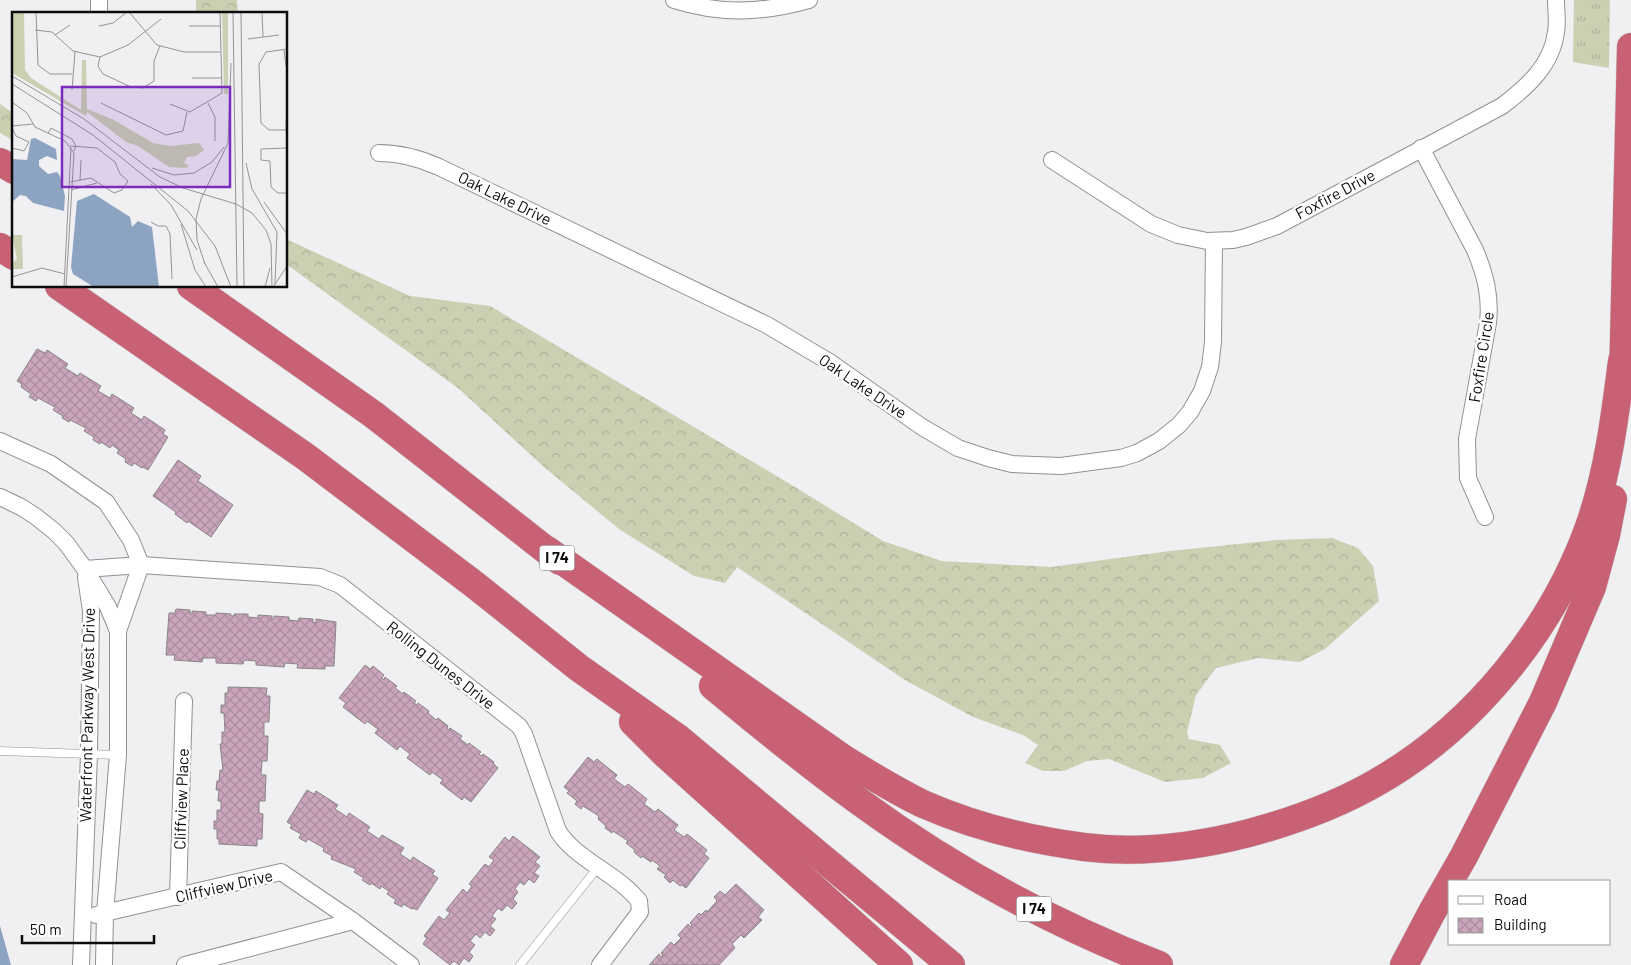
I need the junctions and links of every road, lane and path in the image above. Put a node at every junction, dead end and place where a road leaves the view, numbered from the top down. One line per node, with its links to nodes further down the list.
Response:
1 (674, 0): 2 (street)
2 (810, 0)
3 (1556, 0): 5 (street, Foxfire Drive)
4 (1631, 47): 15 (highway)
5 (1421, 148): 10 (street, Foxfire Drive); 18 (street, Foxfire Circle)
6 (378, 153): 10 (street, Oak Lake Drive)
7 (1052, 160): 10 (street, Foxfire Drive)
8 (0, 162): 9 (highway)
9 (12, 169)
10 (1214, 241)
11 (0, 247): 12 (highway)
12 (12, 255)
13 (62, 288): 23 (highway)
14 (194, 288): 19 (highway, I 74)
15 (1622, 361): 19 (highway); 29 (highway)
16 (0, 441): 20 (street)
17 (0, 497): 21 (street)
18 (1484, 517)
19 (547, 550): 43 (highway, I 74)
20 (141, 565): 21 (street, Rolling Dunes Drive); 22 (street); 28 (street, Rolling Dunes Drive)
21 (85, 570): 22 (street, Waterfront Parkway West Drive); 26 (street, Waterfront Parkway West Drive)
22 (118, 631): 27 (street, Waterfront Parkway West Drive)
23 (579, 668): 41 (highway); 42 (highway)
24 (184, 701): 31 (street, Cliffview Place)
25 (0, 751): 26 (lane)
26 (89, 754): 27 (lane); 33 (street, Waterfront Parkway West Drive)
27 (118, 755): 32 (street, Waterfront Parkway West Drive)
28 (598, 866): 39 (lane); 40 (street, Rolling Dunes Drive)
29 (1450, 880)
30 (1448, 884): 44 (highway)
31 (178, 897): 32 (street, Cliffview Drive); 34 (street, Cliffview Drive)
32 (105, 913): 33 (street, Cliffview Drive); 36 (street, Waterfront Parkway West Drive)
33 (82, 918): 35 (street, Waterfront Parkway West Drive)
34 (353, 921): 37 (street); 38 (street, Cliffview Drive)
35 (81, 965)
36 (104, 965)
37 (185, 965)
38 (412, 965)
39 (520, 965)
40 (600, 965)
41 (899, 965)
42 (951, 965)
43 (1159, 965)
44 (1404, 965)

